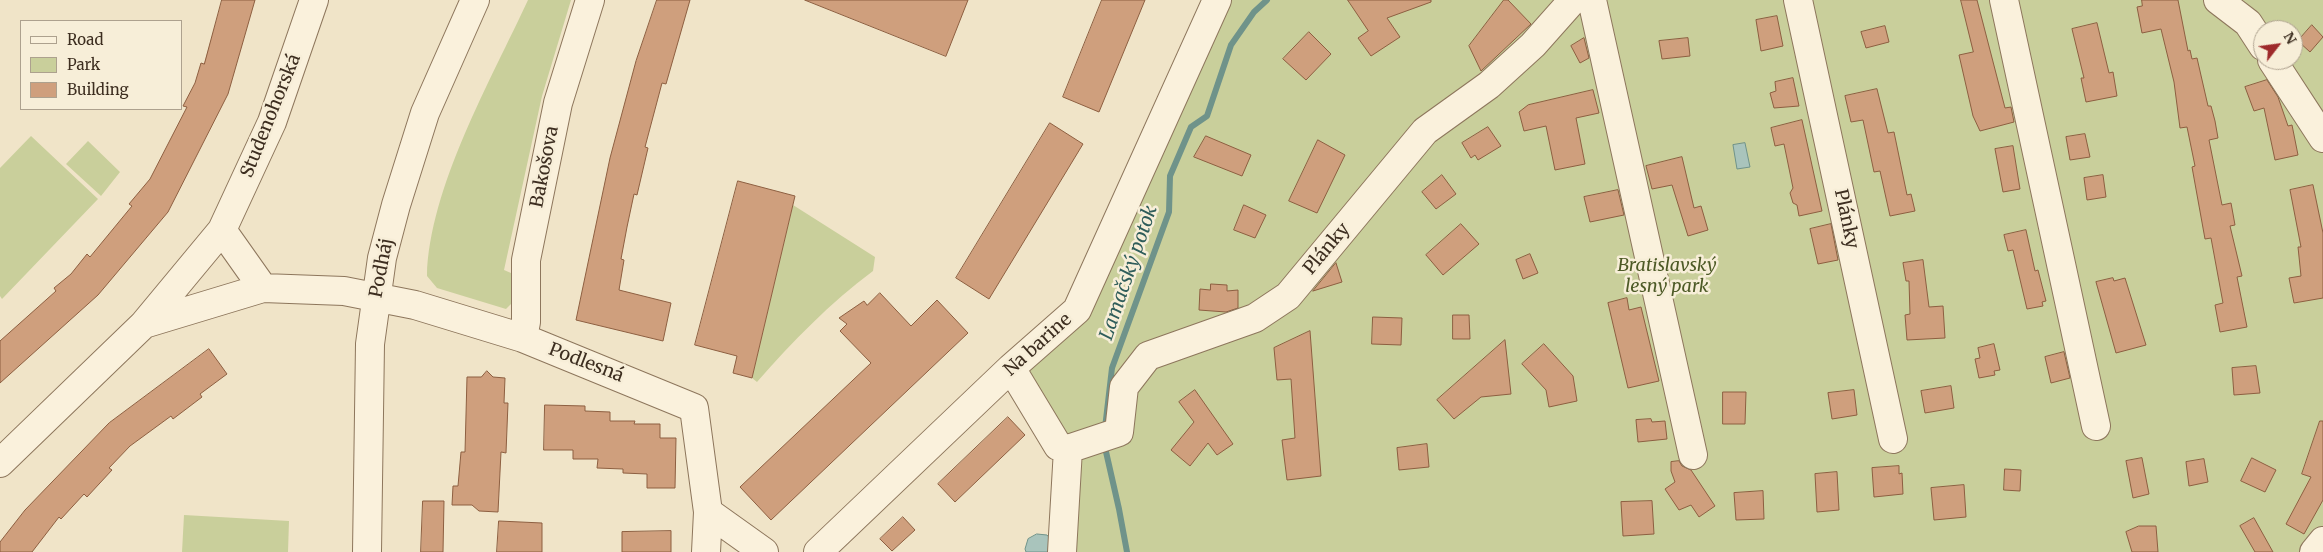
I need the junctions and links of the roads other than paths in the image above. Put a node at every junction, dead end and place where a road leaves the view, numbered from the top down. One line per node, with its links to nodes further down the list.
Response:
1 (314, 0): 13 (street, Studenohorská)
2 (475, 0): 15 (street, Podháj)
3 (590, 0): 17 (street, Bakošova)
4 (1217, 0): 18 (street, Na barine)
5 (1573, 0): 21 (street, Plánky)
6 (1592, 0): 22 (street)
7 (1798, 0): 20 (street, Plánky)
8 (2004, 0): 19 (street)
9 (2218, 0): 10 (street)
10 (2253, 31)
11 (2279, 70): 12 (street)
12 (2323, 138)
13 (222, 230): 14 (street); 16 (street, Studenohorská)
14 (264, 288): 15 (street, Studenohorská); 16 (street, Studenohorská)
15 (376, 296): 17 (street, Podlesná); 26 (street, Podháj)
16 (144, 324): 23 (street, Studenohorská)
17 (523, 338): 24 (street, Podlesná)
18 (1011, 368): 21 (street); 29 (street, Na barine)
19 (2096, 426)
20 (1893, 439)
21 (1079, 445): 30 (street)
22 (1693, 454)
23 (0, 462)
24 (708, 512): 27 (street); 28 (street)
25 (2323, 541): 31 (street)
26 (367, 552)
27 (706, 552)
28 (764, 552)
29 (818, 552)
30 (1062, 552)
31 (2314, 552)

